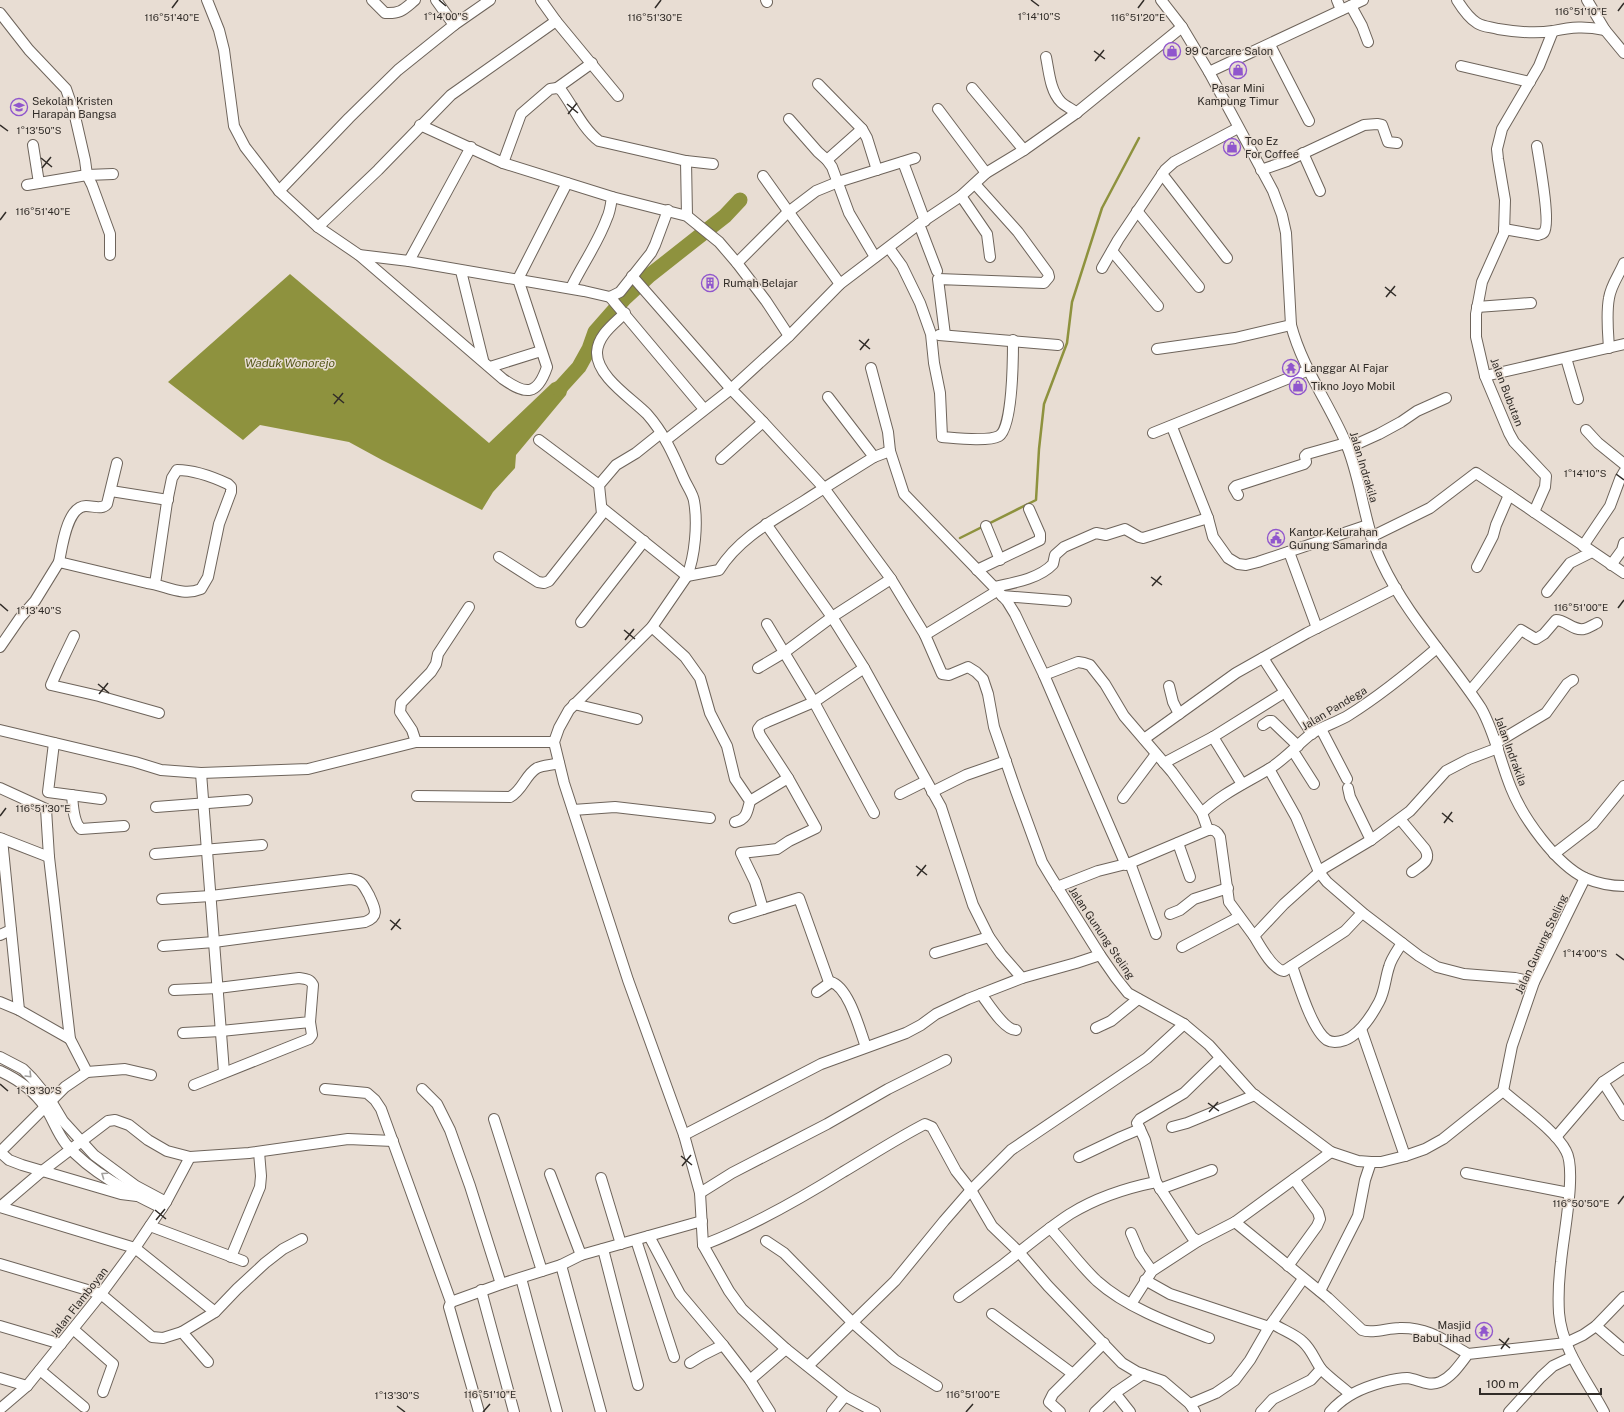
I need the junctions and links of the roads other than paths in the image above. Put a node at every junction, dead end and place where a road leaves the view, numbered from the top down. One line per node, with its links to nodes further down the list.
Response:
1 (207, 0): 62 (street)
2 (372, 0): 3 (street)
3 (415, 0)
4 (436, 0): 15 (street)
5 (490, 0): 15 (street)
6 (541, 0): 14 (street)
7 (1161, 0): 16 (street, Jalan Indrakila)
8 (1337, 0): 12 (street)
9 (1363, 0): 12 (street)
10 (1457, 0): 18 (street)
11 (1587, 0): 17 (street)
12 (1346, 8): 19 (street); 20 (street)
13 (0, 13): 55 (street)
14 (556, 20): 23 (street); 35 (street)
15 (454, 25): 62 (street)
16 (1182, 27): 25 (street, Jalan Indrakila); 32 (street)
17 (1605, 30): 18 (street); 21 (street)
18 (1553, 31): 26 (street, Jalan Bubutan)
19 (1368, 42)
20 (1270, 45): 25 (street); 34 (street)
21 (1624, 53)
22 (1046, 57): 32 (street)
23 (592, 63): 28 (street); 30 (street)
24 (1462, 66): 26 (street)
25 (1209, 72): 36 (street, Jalan Indrakila)
26 (1530, 82): 72 (street, Jalan Bubutan)
27 (818, 84): 37 (street)
28 (557, 88): 46 (street); 48 (street)
29 (972, 88): 42 (street)
30 (618, 96)
31 (938, 109): 52 (street)
32 (1077, 113): 42 (street)
33 (789, 119): 45 (street)
34 (1310, 121)
35 (420, 125): 41 (street); 71 (street)
36 (1238, 128): 51 (street, Jalan Indrakila); 54 (street)
37 (862, 129): 45 (street); 50 (street)
38 (1397, 143): 43 (street)
39 (33, 145): 58 (street)
40 (1537, 146): 72 (street)
41 (471, 147): 48 (street); 80 (street)
42 (1024, 150): 52 (street)
43 (1303, 153): 51 (street); 63 (street)
44 (914, 158): 47 (street)
45 (828, 160): 57 (street)
46 (686, 161): 49 (street); 69 (street)
47 (903, 162): 50 (street); 70 (street)
48 (503, 163): 59 (street)
49 (713, 164)
50 (877, 170): 57 (street)
51 (1261, 170): 96 (street, Jalan Indrakila)
52 (986, 173): 60 (street)
53 (113, 174): 55 (street)
54 (1162, 174): 67 (street); 79 (street)
55 (87, 175): 58 (street); 75 (street)
56 (763, 176): 68 (street)
57 (838, 182): 68 (street); 77 (street)
58 (39, 183): 61 (street)
59 (567, 183): 65 (street); 87 (street)
60 (975, 184): 64 (street); 98 (street)
61 (27, 186)
62 (279, 191): 71 (street)
63 (1320, 191)
64 (961, 196): 70 (street); 78 (street)
65 (612, 197): 66 (street); 90 (street)
66 (668, 210): 69 (street); 86 (street)
67 (1137, 211): 74 (street); 89 (street)
68 (788, 213): 81 (street); 88 (street)
69 (687, 216): 81 (street)
70 (922, 222): 73 (street); 85 (street)
71 (318, 227): 76 (street)
72 (1504, 229): 94 (street, Jalan Bubutan)
73 (889, 248): 77 (street); 97 (street)
74 (1112, 251): 83 (street); 93 (street)
75 (110, 255)
76 (359, 255): 80 (street); 107 (street)
77 (875, 257): 88 (street)
78 (990, 257)
79 (1227, 258)
80 (409, 261): 84 (street)
81 (737, 263): 99 (street)
82 (1624, 263): 103 (street)
83 (1102, 268)
84 (461, 271): 87 (street); 107 (street)
85 (937, 271)
86 (633, 276): 91 (street); 111 (street)
87 (518, 279): 90 (street); 105 (street)
88 (840, 284): 99 (street)
89 (1199, 287)
90 (570, 288): 91 (street)
91 (611, 298): 95 (street)
92 (1531, 303): 94 (street)
93 (1158, 306)
94 (1477, 307): 110 (street, Jalan Bubutan)
95 (624, 312): 115 (street); 120 (street)
96 (1291, 326): 104 (street); 109 (street, Jalan Indrakila)
97 (931, 334): 98 (street); 100 (street)
98 (945, 335): 100 (street)
99 (789, 336): 111 (street)
100 (1013, 340): 102 (street)
101 (1624, 344): 103 (street)
102 (1058, 345)
103 (1609, 348): 106 (street)
104 (1157, 349)
105 (541, 351): 107 (street); 107 (street)
106 (1566, 358): 110 (street); 114 (street)
107 (486, 364)
108 (871, 368): 123 (street)
109 (1309, 370): 117 (street); 122 (street, Jalan Indrakila)
110 (1486, 376): 137 (street, Jalan Bubutan)
111 (731, 389): 115 (street); 116 (street)
112 (828, 397): 124 (street)
113 (1446, 398): 122 (street)
114 (1578, 399)
115 (704, 409): 120 (street)
116 (763, 422): 125 (street); 130 (street)
117 (1172, 427): 119 (street); 138 (street)
118 (1586, 430): 127 (street)
119 (1154, 434)
120 (664, 436): 129 (street); 155 (street)
121 (539, 440): 129 (street)
122 (1347, 445): 133 (street); 140 (street, Jalan Indrakila)
123 (890, 451): 124 (street); 153 (street)
124 (874, 457): 130 (street)
125 (721, 459)
126 (117, 462): 131 (street)
127 (1624, 464)
128 (1624, 472): 145 (street)
129 (599, 485): 135 (street)
130 (824, 488): 139 (street); 156 (street)
131 (111, 491): 134 (street); 150 (street)
132 (1509, 495): 137 (street); 142 (street); 152 (street)
133 (1238, 496)
134 (168, 500): 157 (street); 157 (street)
135 (602, 508): 143 (street); 148 (street)
136 (1029, 509): 149 (street)
137 (1534, 512): 145 (street)
138 (1208, 518): 146 (street); 159 (street)
139 (766, 524): 155 (street); 163 (street)
140 (1368, 525): 142 (street, Jalan Indrakila); 146 (street)
141 (986, 526): 149 (street)
142 (1371, 537): 158 (street, Jalan Indrakila)
143 (644, 542): 155 (street); 164 (street)
144 (1624, 543): 151 (street)
145 (1583, 546): 147 (street)
146 (1289, 552): 168 (street)
147 (1592, 552): 151 (street); 160 (street)
148 (499, 557)
149 (1000, 560): 153 (street)
150 (59, 562): 157 (street); 171 (street)
151 (1611, 565): 154 (street)
152 (1477, 567)
153 (977, 570): 159 (street)
154 (1624, 573)
155 (687, 576): 167 (street)
156 (892, 579): 163 (street); 169 (street)
157 (155, 584)
158 (1396, 588): 168 (street); 172 (street, Jalan Indrakila)
159 (998, 591): 161 (street); 169 (street); 177 (street)
160 (1547, 592)
161 (1066, 601)
162 (470, 607): 192 (street)
163 (832, 617): 173 (street); 176 (street)
164 (581, 622)
165 (1597, 623): 180 (street)
166 (767, 624): 173 (street)
167 (652, 628): 183 (street); 216 (street)
168 (1317, 628): 174 (street)
169 (924, 635): 198 (street, Jalan Gunung Steling)
170 (74, 636): 184 (street)
171 (0, 647)
172 (1437, 648): 180 (street, Jalan Indrakila); 189 (street, Jalan Pandega)
173 (785, 652): 175 (street); 182 (street)
174 (1264, 658): 181 (street); 185 (street)
175 (758, 668)
176 (864, 668): 182 (street); 204 (street)
177 (1044, 675): 191 (street); 236 (street)
178 (1573, 680): 195 (street)
179 (1169, 686): 185 (street)
180 (1470, 691): 195 (street, Jalan Indrakila)
181 (1285, 692): 189 (street); 190 (street)
182 (814, 702): 203 (street); 221 (street)
183 (574, 704): 186 (street); 193 (street)
184 (159, 713)
185 (1180, 714): 191 (street)
186 (637, 719)
187 (1262, 725): 196 (street)
188 (0, 730): 194 (street)
189 (1316, 731): 196 (street, Jalan Pandega); 228 (street)
190 (1213, 737): 200 (street); 205 (street)
191 (1144, 739): 197 (street)
192 (416, 742): 193 (street); 202 (street)
193 (554, 742): 199 (street)
194 (54, 743): 202 (street); 211 (street)
195 (1497, 745): 223 (street); 233 (street, Jalan Indrakila)
196 (1295, 749): 201 (street, Jalan Pandega); 206 (street)
197 (1156, 754): 200 (street); 213 (street)
198 (1006, 761): 209 (street); 242 (street, Jalan Gunung Steling)
199 (559, 763): 212 (street); 219 (street)
200 (1164, 763): 220 (street)
201 (1269, 769): 205 (street, Jalan Pandega); 237 (street)
202 (201, 774): 217 (street)
203 (788, 778): 216 (street); 247 (street)
204 (926, 781): 209 (street); 210 (street)
205 (1242, 784): 220 (street, Jalan Pandega)
206 (1314, 784)
207 (1624, 786): 233 (street)
208 (0, 788): 234 (street)
209 (932, 792): 256 (street)
210 (900, 794)
211 (72, 795): 214 (street); 225 (street)
212 (417, 796)
213 (1123, 798)
214 (101, 799)
215 (247, 800): 217 (street)
216 (750, 801): 224 (street)
217 (204, 804): 218 (street); 231 (street)
218 (156, 807)
219 (573, 810): 222 (street); 302 (street)
220 (1202, 812): 226 (street)
221 (874, 814)
222 (710, 818)
223 (1400, 819): 228 (street); 238 (street)
224 (735, 822)
225 (124, 826)
226 (1208, 830): 229 (street); 243 (street)
227 (1, 838): 234 (street); 235 (street)
228 (1371, 840): 237 (street)
229 (1178, 843): 236 (street); 239 (street)
230 (262, 845): 231 (street)
231 (207, 850): 232 (street); 244 (street)
232 (155, 854)
233 (1554, 854): 240 (street, Jalan Indrakila)
234 (49, 857): 281 (street)
235 (2, 862): 246 (street)
236 (1128, 864): 242 (street); 253 (street)
237 (1319, 872): 248 (street); 255 (street)
238 (1412, 872)
239 (1190, 877)
240 (1585, 878): 241 (street, Jalan Indrakila); 266 (street, Jalan Gunung Steling)
241 (1624, 886)
242 (1057, 887): 262 (street, Jalan Gunung Steling)
243 (1228, 888): 249 (street); 250 (street)
244 (211, 896): 245 (street); 257 (street); 257 (street)
245 (162, 899)
246 (4, 904): 252 (street)
247 (763, 909): 251 (street); 265 (street)
248 (1362, 913): 258 (street); 263 (street)
249 (1170, 914)
250 (1239, 917): 255 (street); 260 (street)
251 (734, 918)
252 (11, 930): 254 (street); 273 (street)
253 (1156, 934)
254 (0, 935)
255 (1254, 936): 263 (street)
256 (989, 937): 261 (street); 264 (street)
257 (214, 942): 259 (street); 267 (street)
258 (1402, 943): 266 (street); 277 (street)
259 (163, 946)
260 (1182, 947)
261 (935, 953)
262 (1100, 955): 264 (street); 271 (street, Jalan Gunung Steling)
263 (1292, 966): 277 (street)
264 (1022, 978): 270 (street)
265 (829, 982): 269 (street); 282 (street)
266 (1534, 982): 295 (street, Jalan Gunung Steling)
267 (218, 988): 268 (street); 274 (street); 279 (street)
268 (174, 990)
269 (817, 992)
270 (981, 994): 278 (street); 282 (street)
271 (1138, 999): 275 (street, Jalan Gunung Steling); 276 (street)
272 (0, 1002): 273 (street)
273 (19, 1010): 281 (street)
274 (310, 1022): 279 (street); 289 (street)
275 (1184, 1024): 284 (street, Jalan Gunung Steling); 321 (street)
276 (1096, 1028)
277 (1361, 1029): 311 (street)
278 (1016, 1030)
279 (221, 1031): 280 (street); 289 (street)
280 (183, 1033)
281 (70, 1038): 288 (street)
282 (866, 1047): 302 (street)
283 (0, 1057): 297 (street, one-way to 297)
284 (1220, 1058): 296 (street, Jalan Gunung Steling); 301 (street)
285 (946, 1060): 322 (street)
286 (1624, 1068): 291 (street)
287 (0, 1071): 297 (street)
288 (87, 1072): 290 (street); 297 (street)
289 (224, 1072): 292 (street)
290 (151, 1075)
291 (1603, 1082): 298 (street); 303 (street)
292 (194, 1085)
293 (325, 1089): 305 (street)
294 (422, 1090): 354 (street)
295 (1502, 1091): 303 (street); 311 (street, Jalan Gunung Steling)
296 (1255, 1095): 300 (street); 309 (street, Jalan Gunung Steling)
297 (48, 1104): 304 (street); 306 (street); 307 (street)
298 (1624, 1115)
299 (494, 1118): 349 (street)
300 (1172, 1127)
301 (1140, 1129): 310 (street); 320 (street)
302 (684, 1135): 322 (street)
303 (1556, 1137): 324 (street)
304 (81, 1141): 306 (street); 312 (street); 323 (street)
305 (393, 1141): 308 (street); 360 (street)
306 (71, 1149): 315 (street); 325 (street, one-way to 306)
307 (0, 1152): 315 (street)
308 (259, 1152): 312 (street); 344 (street)
309 (1331, 1152): 313 (street, Jalan Gunung Steling); 319 (street)
310 (1079, 1156)
311 (1405, 1156): 313 (street, Jalan Gunung Steling)
312 (190, 1157): 326 (street, Jalan Flamboyan)
313 (1371, 1162): 356 (street)
314 (1212, 1170): 320 (street)
315 (41, 1172): 325 (street); 327 (street)
316 (1466, 1173): 324 (street)
317 (550, 1174): 343 (street)
318 (601, 1178): 338 (street)
319 (1294, 1179): 329 (street); 348 (street)
320 (1158, 1185): 331 (street); 337 (street)
321 (971, 1190): 339 (street); 342 (street); 364 (street)
322 (700, 1192): 328 (street)
323 (148, 1193): 325 (street); 326 (street)
324 (1569, 1193): 372 (street)
325 (137, 1196): 326 (street)
326 (164, 1205): 330 (street, Jalan Flamboyan)
327 (0, 1207): 340 (street)
328 (702, 1221): 333 (street); 339 (street)
329 (1235, 1222): 337 (street); 348 (street)
330 (150, 1226): 340 (street, Jalan Flamboyan); 344 (street)
331 (1050, 1228): 342 (street); 361 (street)
332 (1131, 1233): 350 (street)
333 (649, 1236): 335 (street); 374 (street)
334 (302, 1239): 362 (street)
335 (636, 1240): 338 (street); 378 (street)
336 (766, 1241): 364 (street)
337 (1198, 1241): 350 (street)
338 (621, 1244): 341 (street)
339 (703, 1246): 375 (street)
340 (135, 1248): 357 (street, Jalan Flamboyan); 362 (street)
341 (603, 1249): 343 (street); 389 (street)
342 (1018, 1251): 358 (street); 371 (street)
343 (581, 1256): 347 (street)
344 (231, 1257): 345 (street)
345 (243, 1260)
346 (0, 1264): 357 (street)
347 (561, 1265): 349 (street); 403 (street)
348 (1288, 1266): 352 (street)
349 (542, 1271): 351 (street)
350 (1152, 1271): 353 (street)
351 (521, 1278): 354 (street); 402 (street)
352 (1303, 1279): 356 (street); 365 (street)
353 (1145, 1280): 361 (street); 365 (street)
354 (501, 1284): 355 (street)
355 (481, 1290): 360 (street); 401 (street)
356 (1320, 1291): 377 (street)
357 (101, 1294): 368 (street, Jalan Flamboyan); 369 (street)
358 (959, 1297)
359 (1624, 1297): 367 (street)
360 (451, 1302): 400 (street)
361 (1131, 1304): 370 (street)
362 (215, 1312): 369 (street)
363 (992, 1314): 385 (street)
364 (852, 1322): 382 (street); 391 (street)
365 (1270, 1325): 383 (street); 397 (street)
366 (0, 1326): 373 (street)
367 (1596, 1326): 372 (street); 376 (street)
368 (73, 1329): 373 (street, Jalan Flamboyan); 392 (street)
369 (182, 1332): 380 (street)
370 (1209, 1338)
371 (1104, 1343): 385 (street); 386 (street)
372 (1566, 1343): 377 (street); 379 (street)
373 (61, 1344): 384 (street, Jalan Flamboyan)
374 (723, 1345): 381 (street); 388 (street)
375 (786, 1349): 382 (street); 388 (street)
376 (1624, 1350)
377 (1468, 1354): 394 (street)
378 (674, 1357)
379 (1572, 1357): 411 (street); 412 (street)
380 (208, 1362)
381 (690, 1363)
382 (808, 1366): 395 (street)
383 (1322, 1369): 394 (street); 410 (street)
384 (40, 1370): 390 (street, Jalan Flamboyan); 396 (street)
385 (1073, 1374): 407 (street)
386 (1144, 1374): 393 (street); 397 (street)
387 (0, 1378): 390 (street)
388 (750, 1380): 404 (street)
389 (638, 1385)
390 (27, 1386): 398 (street, Jalan Flamboyan)
391 (937, 1386)
392 (102, 1392)
393 (1115, 1393): 408 (street); 409 (street)
394 (1350, 1394): 399 (street)
395 (845, 1396): 405 (street); 406 (street)
396 (84, 1406)
397 (1192, 1408)
398 (0, 1409)
399 (1334, 1410)
400 (479, 1412)
401 (514, 1412)
402 (557, 1412)
403 (601, 1412)
404 (770, 1412)
405 (832, 1412)
406 (875, 1412)
407 (1060, 1412)
408 (1095, 1412)
409 (1130, 1412)
410 (1261, 1412)
411 (1509, 1412)
412 (1604, 1412)

